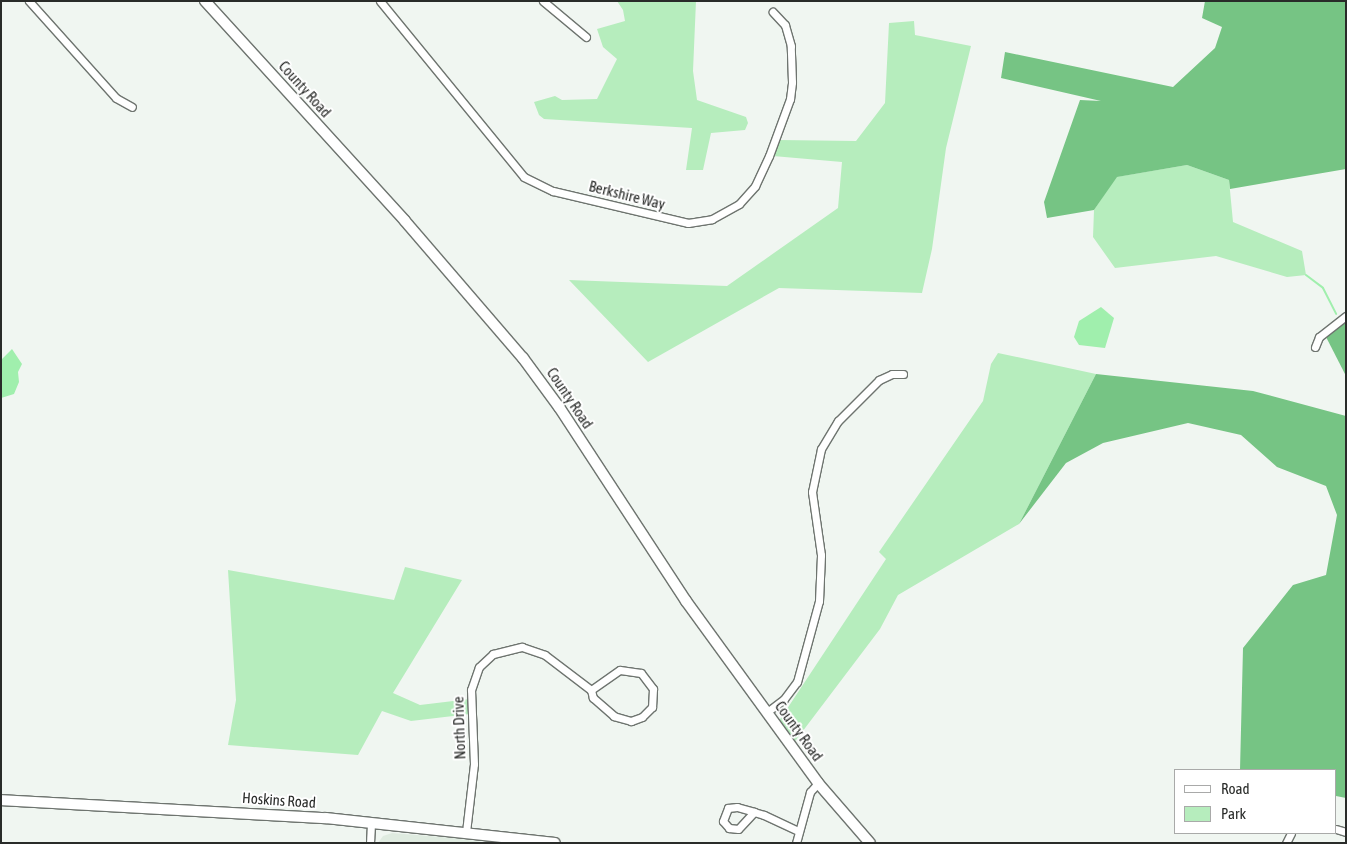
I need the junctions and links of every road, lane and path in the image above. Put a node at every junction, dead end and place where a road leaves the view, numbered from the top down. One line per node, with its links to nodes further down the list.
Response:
1 (28, 1): 7 (street)
2 (205, 1): 12 (street, County Road)
3 (380, 1): 5 (street, Berkshire Way)
4 (544, 1): 6 (street)
5 (773, 12)
6 (586, 37)
7 (132, 106)
8 (1346, 316): 9 (street)
9 (1315, 347)
10 (903, 374): 12 (street)
11 (591, 690): 11 (street, North Drive); 18 (street, North Drive)
12 (767, 712): 13 (street, County Road)
13 (818, 783): 17 (street); 22 (street, County Road)
14 (1, 800): 16 (street, Hoskins Road)
15 (754, 812): 17 (street)
16 (371, 823): 18 (street, Hoskins Road); 19 (street)
17 (799, 831): 21 (street)
18 (466, 832): 20 (street, Hoskins Road)
19 (370, 843)
20 (555, 843)
21 (796, 843)
22 (870, 843)

